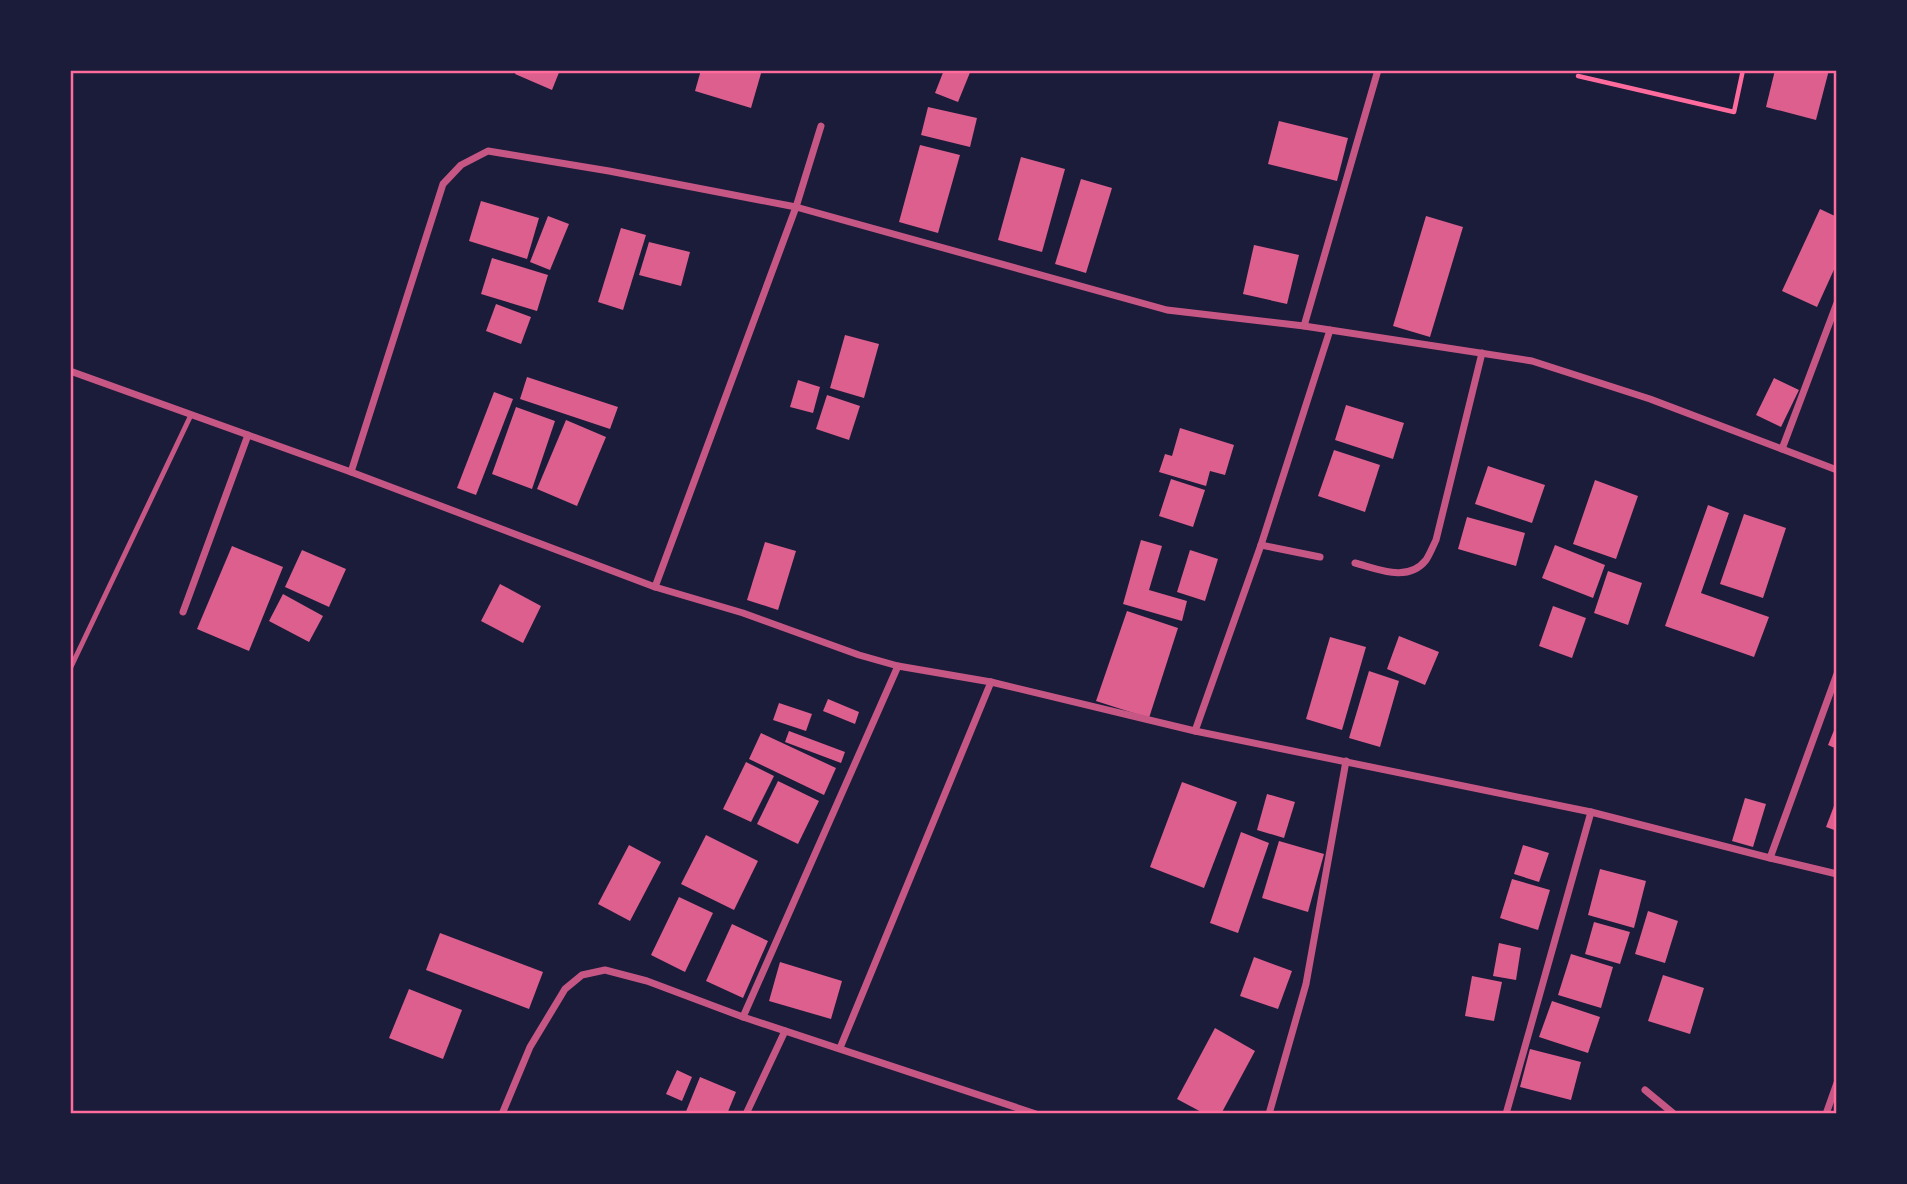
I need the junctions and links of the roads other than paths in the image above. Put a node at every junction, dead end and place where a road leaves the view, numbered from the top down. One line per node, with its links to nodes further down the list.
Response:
1 (1378, 70): 5 (street)
2 (821, 126): 3 (street)
3 (796, 207): 5 (street); 13 (street); 17 (street)
4 (1837, 303): 11 (street)
5 (1304, 326): 6 (street)
6 (1330, 330): 7 (street); 14 (street)
7 (1482, 352): 11 (street); 16 (street)
8 (70, 371): 9 (street)
9 (191, 415): 10 (street); 20 (lane)
10 (248, 435): 13 (street); 18 (street)
11 (1782, 449): 12 (street)
12 (1837, 470)
13 (351, 472): 17 (street)
14 (1261, 545): 15 (street); 23 (street)
15 (1320, 557)
16 (1355, 563)
17 (655, 587): 19 (street)
18 (183, 612)
19 (898, 666): 22 (street); 28 (street)
20 (70, 669)
21 (1837, 674): 26 (street)
22 (991, 682): 23 (street); 30 (street)
23 (1195, 731): 24 (street)
24 (1346, 761): 25 (street); 36 (street)
25 (1591, 813): 26 (street); 37 (street)
26 (1770, 858): 27 (street)
27 (1837, 874)
28 (743, 1017): 29 (street); 33 (street)
29 (785, 1031): 30 (street); 34 (street)
30 (840, 1048): 35 (street)
31 (1837, 1083): 39 (street)
32 (1645, 1090): 38 (street)
33 (502, 1114)
34 (746, 1114)
35 (1036, 1114)
36 (1269, 1114)
37 (1506, 1114)
38 (1674, 1114)
39 (1826, 1114)

